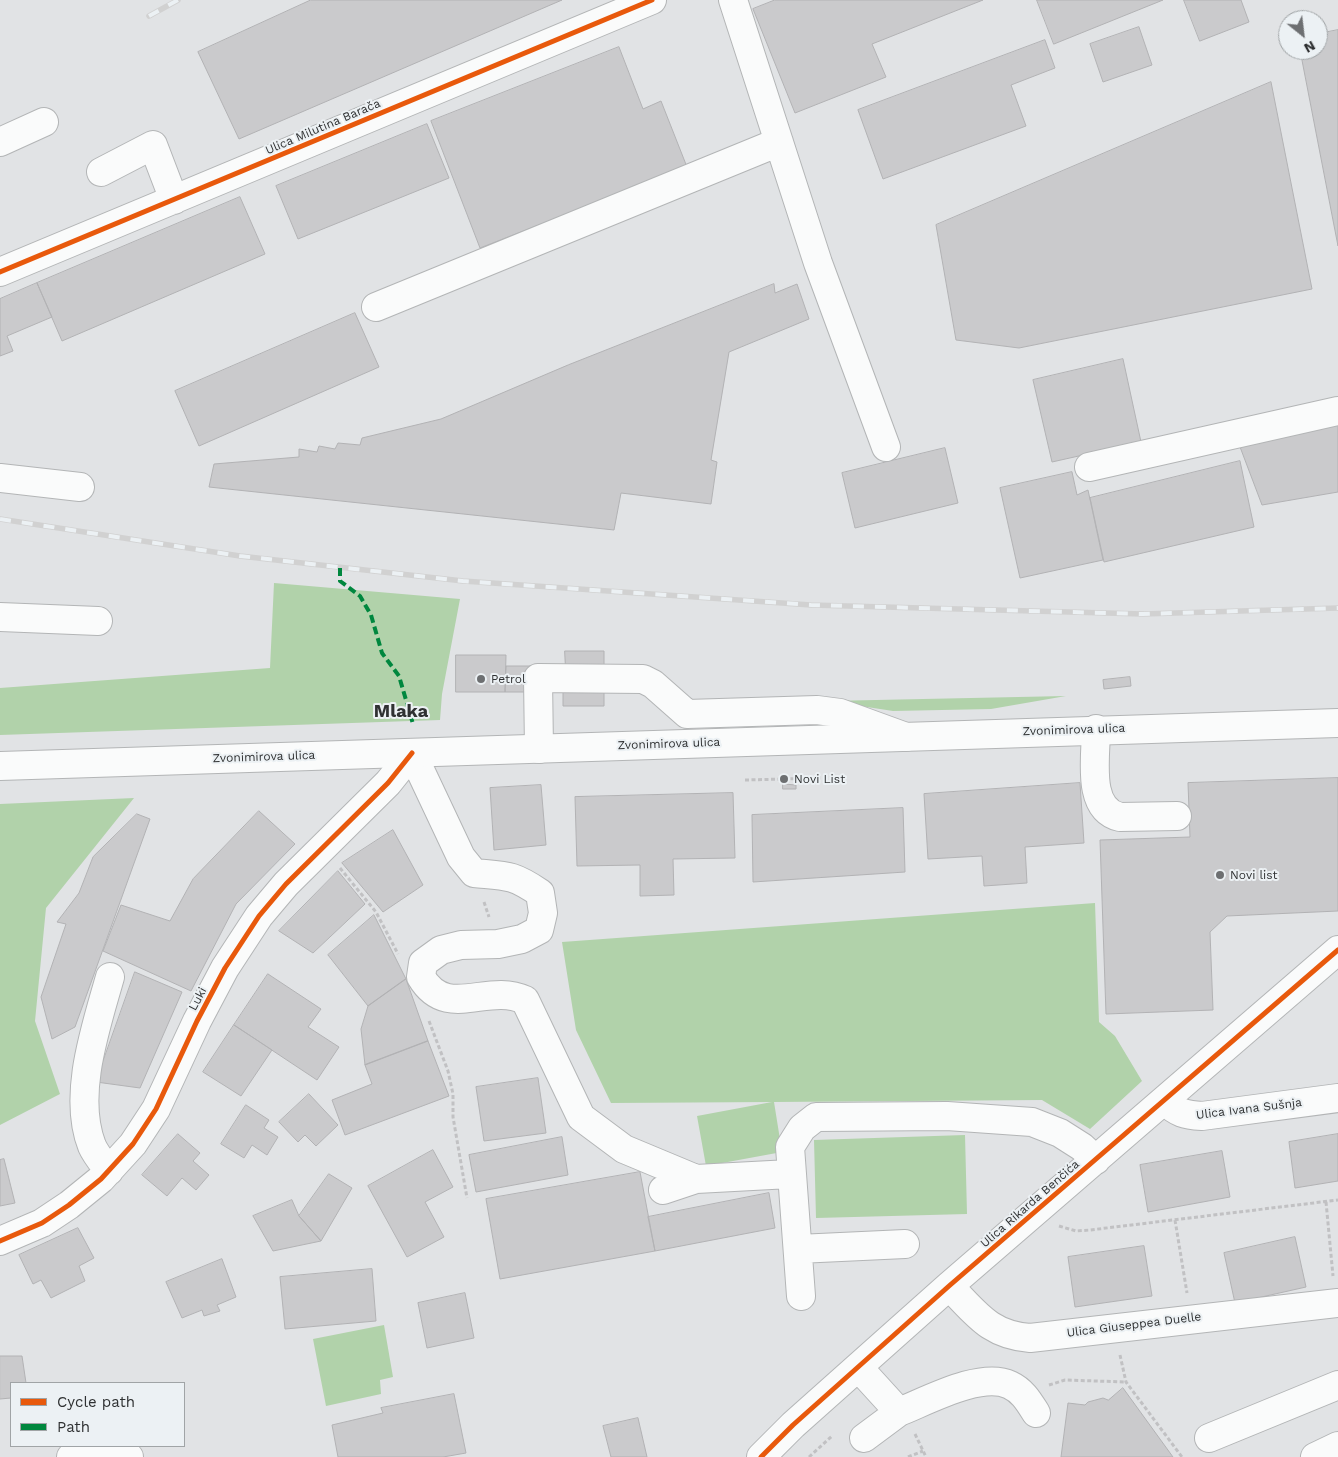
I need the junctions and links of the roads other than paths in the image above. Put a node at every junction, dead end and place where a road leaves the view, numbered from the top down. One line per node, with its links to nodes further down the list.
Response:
1 (652, 0): 7 (street, Ulica Milutina Barača)
2 (733, 0): 5 (street)
3 (44, 122): 4 (street)
4 (0, 142)
5 (779, 142): 9 (street); 11 (street)
6 (101, 172): 7 (street)
7 (174, 200): 8 (street, Ulica Milutina Barača)
8 (0, 272)
9 (376, 307)
10 (1338, 411): 12 (street)
11 (886, 447)
12 (1089, 467)
13 (0, 478): 14 (street)
14 (80, 487)
15 (0, 617): 16 (street)
16 (98, 622)
17 (1338, 723): 18 (street, Zvonimirova ulica)
18 (1096, 730): 19 (street, Zvonimirova ulica); 23 (street)
19 (906, 736): 20 (street, Zvonimirova ulica); 20 (street)
20 (539, 749): 21 (street, Zvonimirova ulica)
21 (412, 752): 22 (street, Zvonimirova ulica); 29 (street, Luki); 31 (street)
22 (0, 766)
23 (1176, 816)
24 (1338, 950): 27 (street, Ulica Rikarda Benčića)
25 (110, 977): 29 (street)
26 (1338, 1098): 27 (street, Ulica Ivana Sušnja)
27 (1165, 1100): 28 (street, Ulica Rikarda Benčića)
28 (1096, 1160): 30 (street); 36 (street, Ulica Rikarda Benčića)
29 (109, 1171): 33 (street, Luki)
30 (790, 1174): 31 (street); 35 (street)
31 (696, 1178): 32 (street)
32 (663, 1190)
33 (0, 1241)
34 (905, 1244): 35 (street)
35 (798, 1249): 38 (street)
36 (949, 1286): 37 (street, Ulica Giuseppea Duelle); 39 (street, Ulica Rikarda Benčića)
37 (1336, 1291)
38 (801, 1296)
39 (858, 1367): 42 (street); 48 (street, Ulica Rikarda Benčića)
40 (1338, 1385): 44 (street)
41 (1029, 1403): 42 (street)
42 (899, 1412): 43 (street)
43 (864, 1438)
44 (1209, 1438)
45 (1338, 1446): 49 (street)
46 (71, 1457): 47 (street)
47 (129, 1457)
48 (761, 1457)
49 (1315, 1457)

